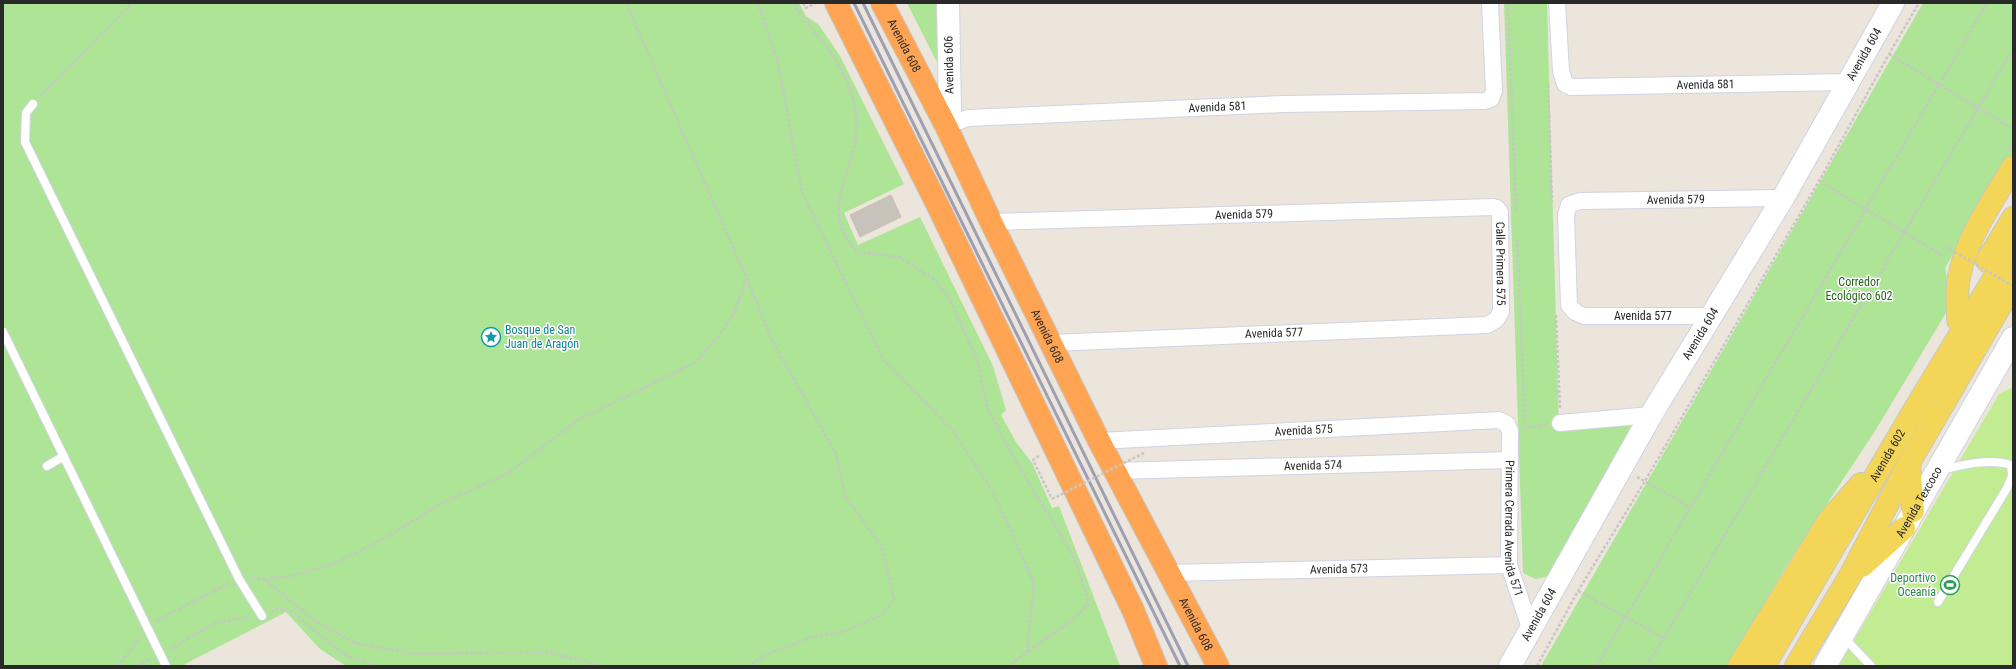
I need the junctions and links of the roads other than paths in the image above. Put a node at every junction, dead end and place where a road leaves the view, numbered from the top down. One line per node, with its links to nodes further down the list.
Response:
1 (836, 3): 43 (highway)
2 (882, 3): 9 (highway, Avenida 608)
3 (948, 3): 9 (street, Avenida 606)
4 (1490, 3): 9 (street, Avenida 581)
5 (1557, 3): 7 (street, Avenida 581)
6 (1893, 3): 7 (street, Avenida 604)
7 (1848, 82): 11 (street, Avenida 604)
8 (33, 104): 44 (lane)
9 (946, 126): 14 (highway, Avenida 608)
10 (2013, 167): 20 (main road)
11 (1783, 198): 17 (street, Avenida 579); 18 (street, Avenida 604)
12 (1497, 208): 14 (street, Avenida 579); 19 (street, Calle Primera 575)
13 (2013, 218): 20 (main road)
14 (991, 222): 23 (highway, Avenida 608)
15 (2013, 247): 24 (main road, Avenida 602)
16 (2013, 285): 34 (main road, Avenida 602)
17 (1575, 312): 18 (street, Avenida 577)
18 (1713, 316): 27 (street, Avenida 604)
19 (1496, 320): 23 (street, Avenida 577)
20 (1958, 320): 24 (main road)
21 (3, 332): 31 (lane)
22 (2013, 338): 26 (street, Avenida Texcoco)
23 (1051, 343): 30 (highway, Avenida 608)
24 (1950, 351): 33 (main road, Avenida 602)
25 (2013, 369): 26 (street)
26 (1984, 388): 36 (street, Avenida Texcoco)
27 (1651, 415): 28 (street); 45 (street, Avenida 604)
28 (1560, 423)
29 (1509, 427): 30 (street, Avenida 575); 32 (street, Primera Cerrada Avenida 571)
30 (1099, 441): 37 (highway, Avenida 608)
31 (64, 456): 35 (lane); 47 (lane)
32 (1510, 460): 37 (street, Avenida 574); 39 (street, Primera Cerrada Avenida 571)
33 (1885, 460): 52 (main road); 53 (main road, Avenida 602)
34 (1910, 463): 38 (main road); 41 (main road, Avenida 602)
35 (47, 466)
36 (1936, 471): 38 (street, Avenida Texcoco); 42 (lane)
37 (1115, 472): 40 (highway, Avenida 608)
38 (1908, 520): 41 (main road); 46 (street, Avenida Texcoco)
39 (1509, 565): 40 (street, Avenida 573); 45 (street, Primera Cerrada Avenida 571)
40 (1169, 573): 50 (highway, Avenida 608)
41 (1850, 576): 54 (main road, Avenida 602)
42 (1938, 602)
43 (1133, 610): 48 (highway); 49 (highway)
44 (262, 616)
45 (1531, 631): 51 (street, Avenida 604)
46 (1841, 640): 55 (street, Avenida Texcoco); 56 (lane)
47 (166, 666)
48 (1139, 666)
49 (1156, 666)
50 (1218, 666)
51 (1510, 666)
52 (1739, 666)
53 (1764, 666)
54 (1796, 666)
55 (1825, 666)
56 (1871, 666)

